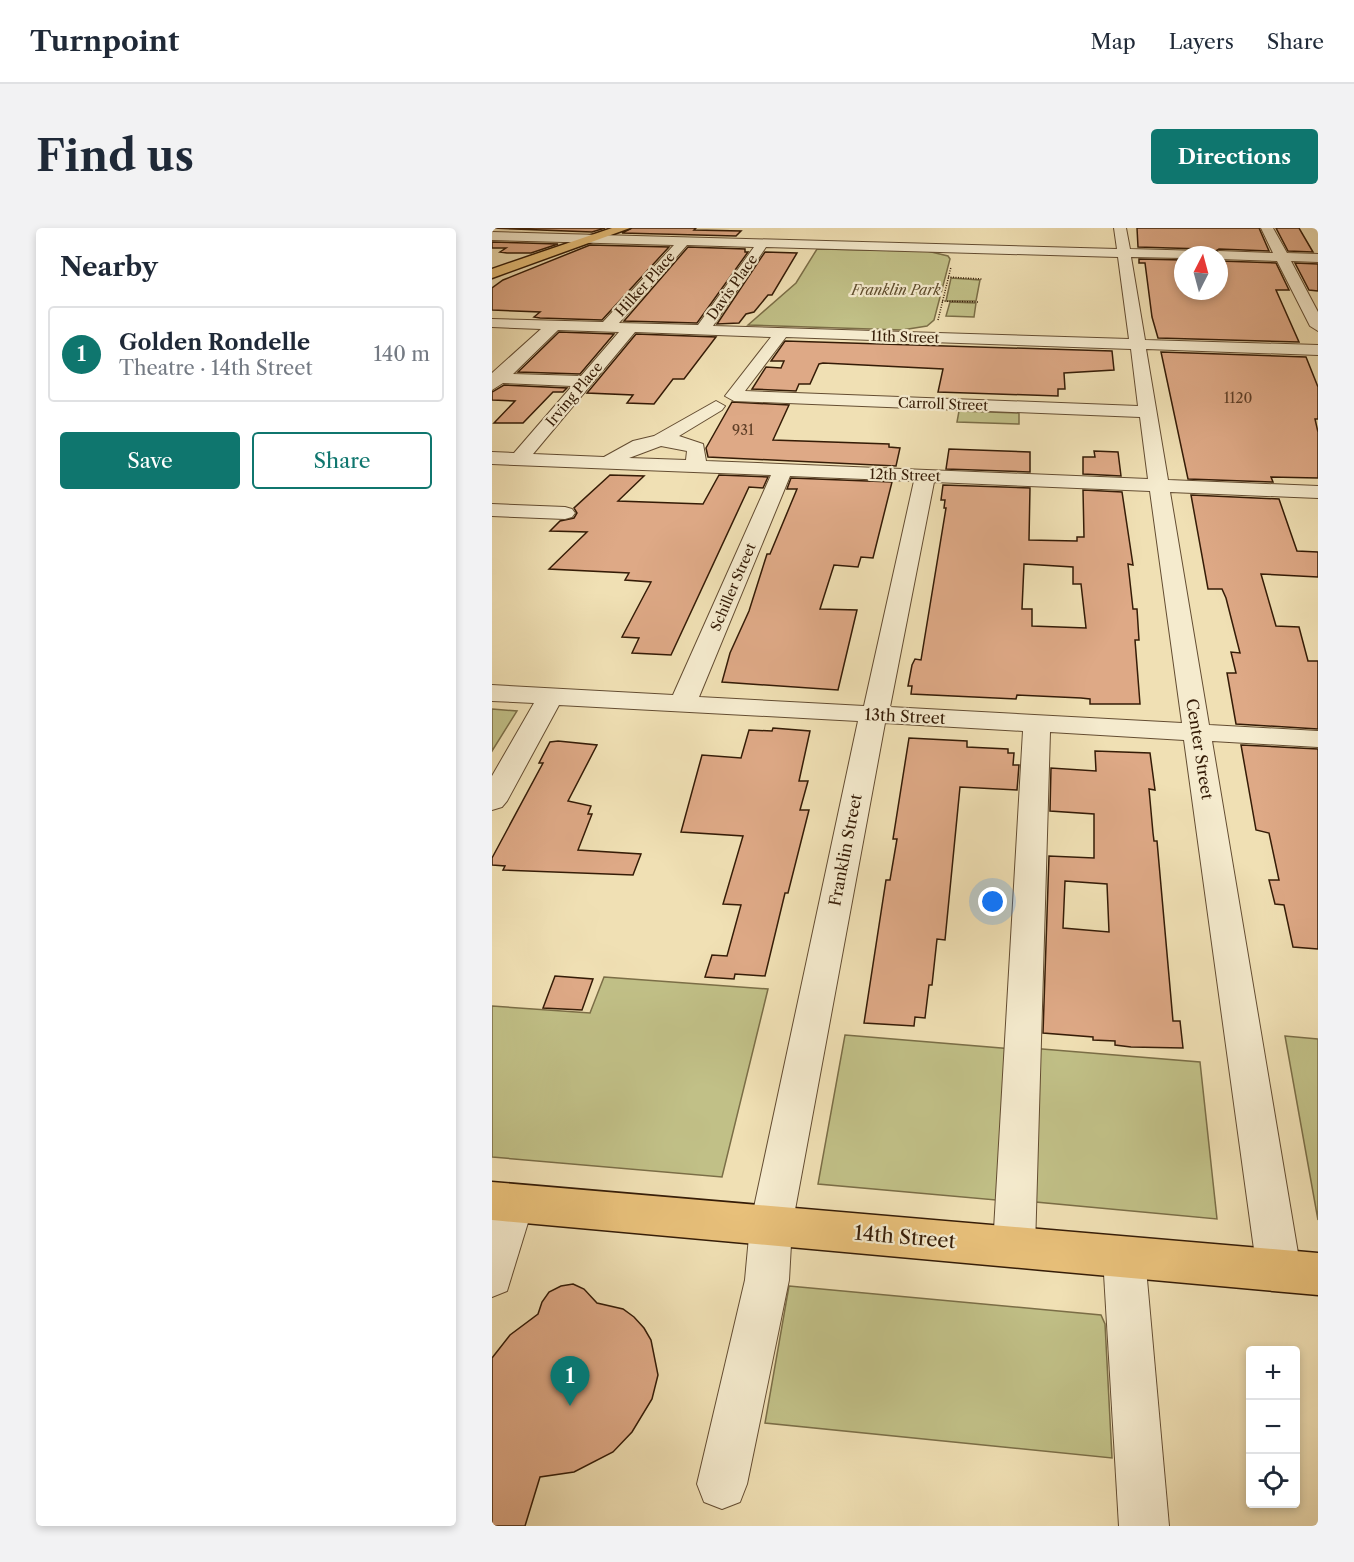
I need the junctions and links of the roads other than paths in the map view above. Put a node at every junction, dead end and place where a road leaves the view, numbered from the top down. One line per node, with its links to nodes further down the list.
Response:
1 (537, 228): 5 (street)
2 (624, 228): 6 (main road)
3 (1267, 228): 12 (street)
4 (492, 236): 5 (street)
5 (525, 237): 6 (street)
6 (591, 239): 8 (street); 14 (main road)
7 (1122, 240): 9 (street); 10 (street); 22 (street, Center Street)
8 (684, 241): 9 (street); 18 (street, Hilker Place)
9 (763, 243): 20 (street, Davis Place)
10 (1174, 250)
11 (1228, 255): 12 (street)
12 (1282, 257): 13 (street); 17 (street)
13 (1318, 258)
14 (492, 274)
15 (492, 323): 16 (street, 11th Street)
16 (554, 325): 18 (street, 11th Street); 24 (street)
17 (1318, 326)
18 (607, 327): 19 (street, 11th Street)
19 (630, 328): 20 (street, 11th Street); 25 (street, Irving Place)
20 (702, 330): 21 (street, 11th Street)
21 (780, 333): 22 (street, 11th Street); 27 (street, Carroll Street)
22 (1138, 344): 23 (street, 11th Street); 27 (street, Center Street)
23 (1318, 350)
24 (494, 380): 25 (street)
25 (585, 381): 30 (street, Irving Place)
26 (716, 406): 28 (street)
27 (1148, 412): 35 (street, Center Street)
28 (660, 440): 31 (street); 32 (street)
29 (492, 458): 30 (street, 12th Street)
30 (519, 459): 31 (street, 12th Street)
31 (608, 463): 32 (street, 12th Street)
32 (696, 466): 33 (street, 12th Street)
33 (783, 470): 34 (street, 12th Street); 41 (street, Schiller Street)
34 (925, 476): 35 (street, 12th Street); 42 (street, Franklin Street)
35 (1160, 485): 36 (street, 12th Street); 44 (street, Center Street)
36 (1318, 492)
37 (492, 510): 38 (street)
38 (565, 513)
39 (492, 693): 40 (street, 13th Street)
40 (551, 696): 41 (street, 13th Street); 46 (street)
41 (683, 703): 42 (street, 13th Street)
42 (874, 714): 43 (street, 13th Street); 48 (street, Franklin Street)
43 (1037, 723): 44 (street, 13th Street); 49 (street)
44 (1197, 732): 45 (street, 13th Street); 51 (street, Center Street)
45 (1318, 739)
46 (492, 801)
47 (503, 1202): 48 (main road, 14th Street); 52 (street)
48 (771, 1226): 49 (main road, 14th Street); 53 (street, Franklin Street)
49 (1014, 1247): 50 (main road, 14th Street)
50 (1124, 1257): 51 (main road, 14th Street); 54 (street)
51 (1299, 1272)
52 (492, 1277)
53 (722, 1484)
54 (1144, 1526)

